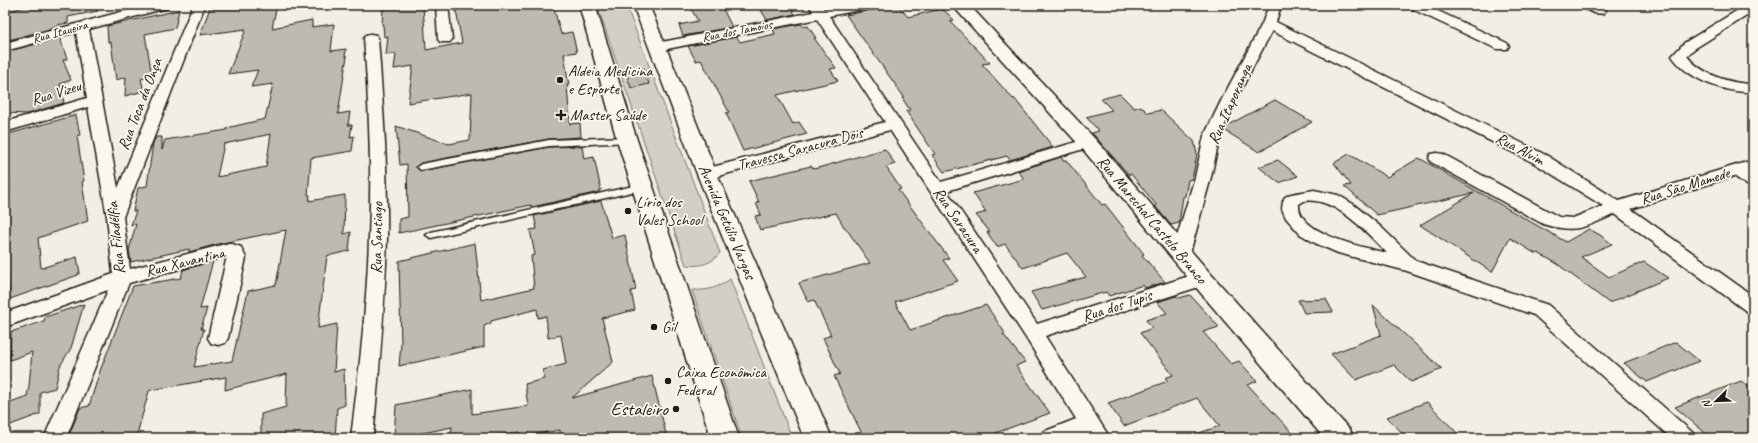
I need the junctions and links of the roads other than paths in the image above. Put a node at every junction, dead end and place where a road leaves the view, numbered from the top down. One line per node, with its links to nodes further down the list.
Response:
1 (162, 5): 13 (street, Rua Itaueira)
2 (198, 5): 34 (street, Rua Toca da Onça)
3 (442, 5): 15 (street)
4 (587, 5): 23 (main road)
5 (641, 5): 18 (main road, Avenida Getúlio Vargas)
6 (865, 5): 11 (street, Rua dos Tamoios)
7 (960, 5): 24 (main road, Rua Marechal Castelo Branco)
8 (1275, 5): 12 (street, Rua Itaporanga)
9 (1415, 5): 16 (street)
10 (1753, 6): 19 (street)
11 (818, 10): 18 (street, Rua dos Tamoios); 21 (street, Rua Saracura)
12 (1269, 24): 33 (street, Rua Alvim); 36 (street, Rua Itaporanga)
13 (82, 27): 17 (street, Rua Itaueira); 20 (street, Rua Filadélfia)
14 (371, 38): 46 (street, Rua Santiago)
15 (446, 39)
16 (1502, 46)
17 (5, 47)
18 (657, 47): 29 (main road, Avenida Getúlio Vargas)
19 (1753, 88)
20 (95, 100): 22 (street, Rua Vizeu); 34 (street, Rua Filadélfia)
21 (893, 124): 29 (street, Travessa Saracura Dois); 32 (street, Rua Saracura)
22 (5, 127)
23 (627, 140): 27 (lane); 31 (main road)
24 (1088, 143): 32 (street); 36 (main road, Rua Marechal Castelo Branco)
25 (1437, 158): 33 (street, Rua São Mamede)
26 (1753, 164): 28 (street, Rua São Mamede)
27 (421, 167)
28 (1736, 170): 30 (street); 33 (street, Rua São Mamede)
29 (707, 174): 48 (main road, Avenida Getúlio Vargas)
30 (1753, 181)
31 (642, 187): 35 (lane); 47 (main road)
32 (937, 188): 42 (street, Rua Saracura)
33 (1617, 207): 40 (street, Rua Alvim)
34 (115, 217): 38 (street, Rua Filadélfia)
35 (431, 235)
36 (1181, 252): 39 (main road, Rua Marechal Castelo Branco)
37 (1410, 265): 37 (street); 51 (street)
38 (122, 278): 41 (street, Rua Xavantina); 43 (street, Rua Xavantina); 45 (street, Rua Filadélfia)
39 (1202, 279): 42 (street, Rua dos Tupis); 50 (main road, Rua Marechal Castelo Branco)
40 (1753, 306)
41 (5, 320)
42 (1033, 333): 44 (street, Rua Saracura)
43 (218, 338)
44 (1094, 431): 49 (street)
45 (55, 438)
46 (362, 438)
47 (725, 438)
48 (818, 438)
49 (1050, 438)
50 (1340, 438)
51 (1685, 438)

